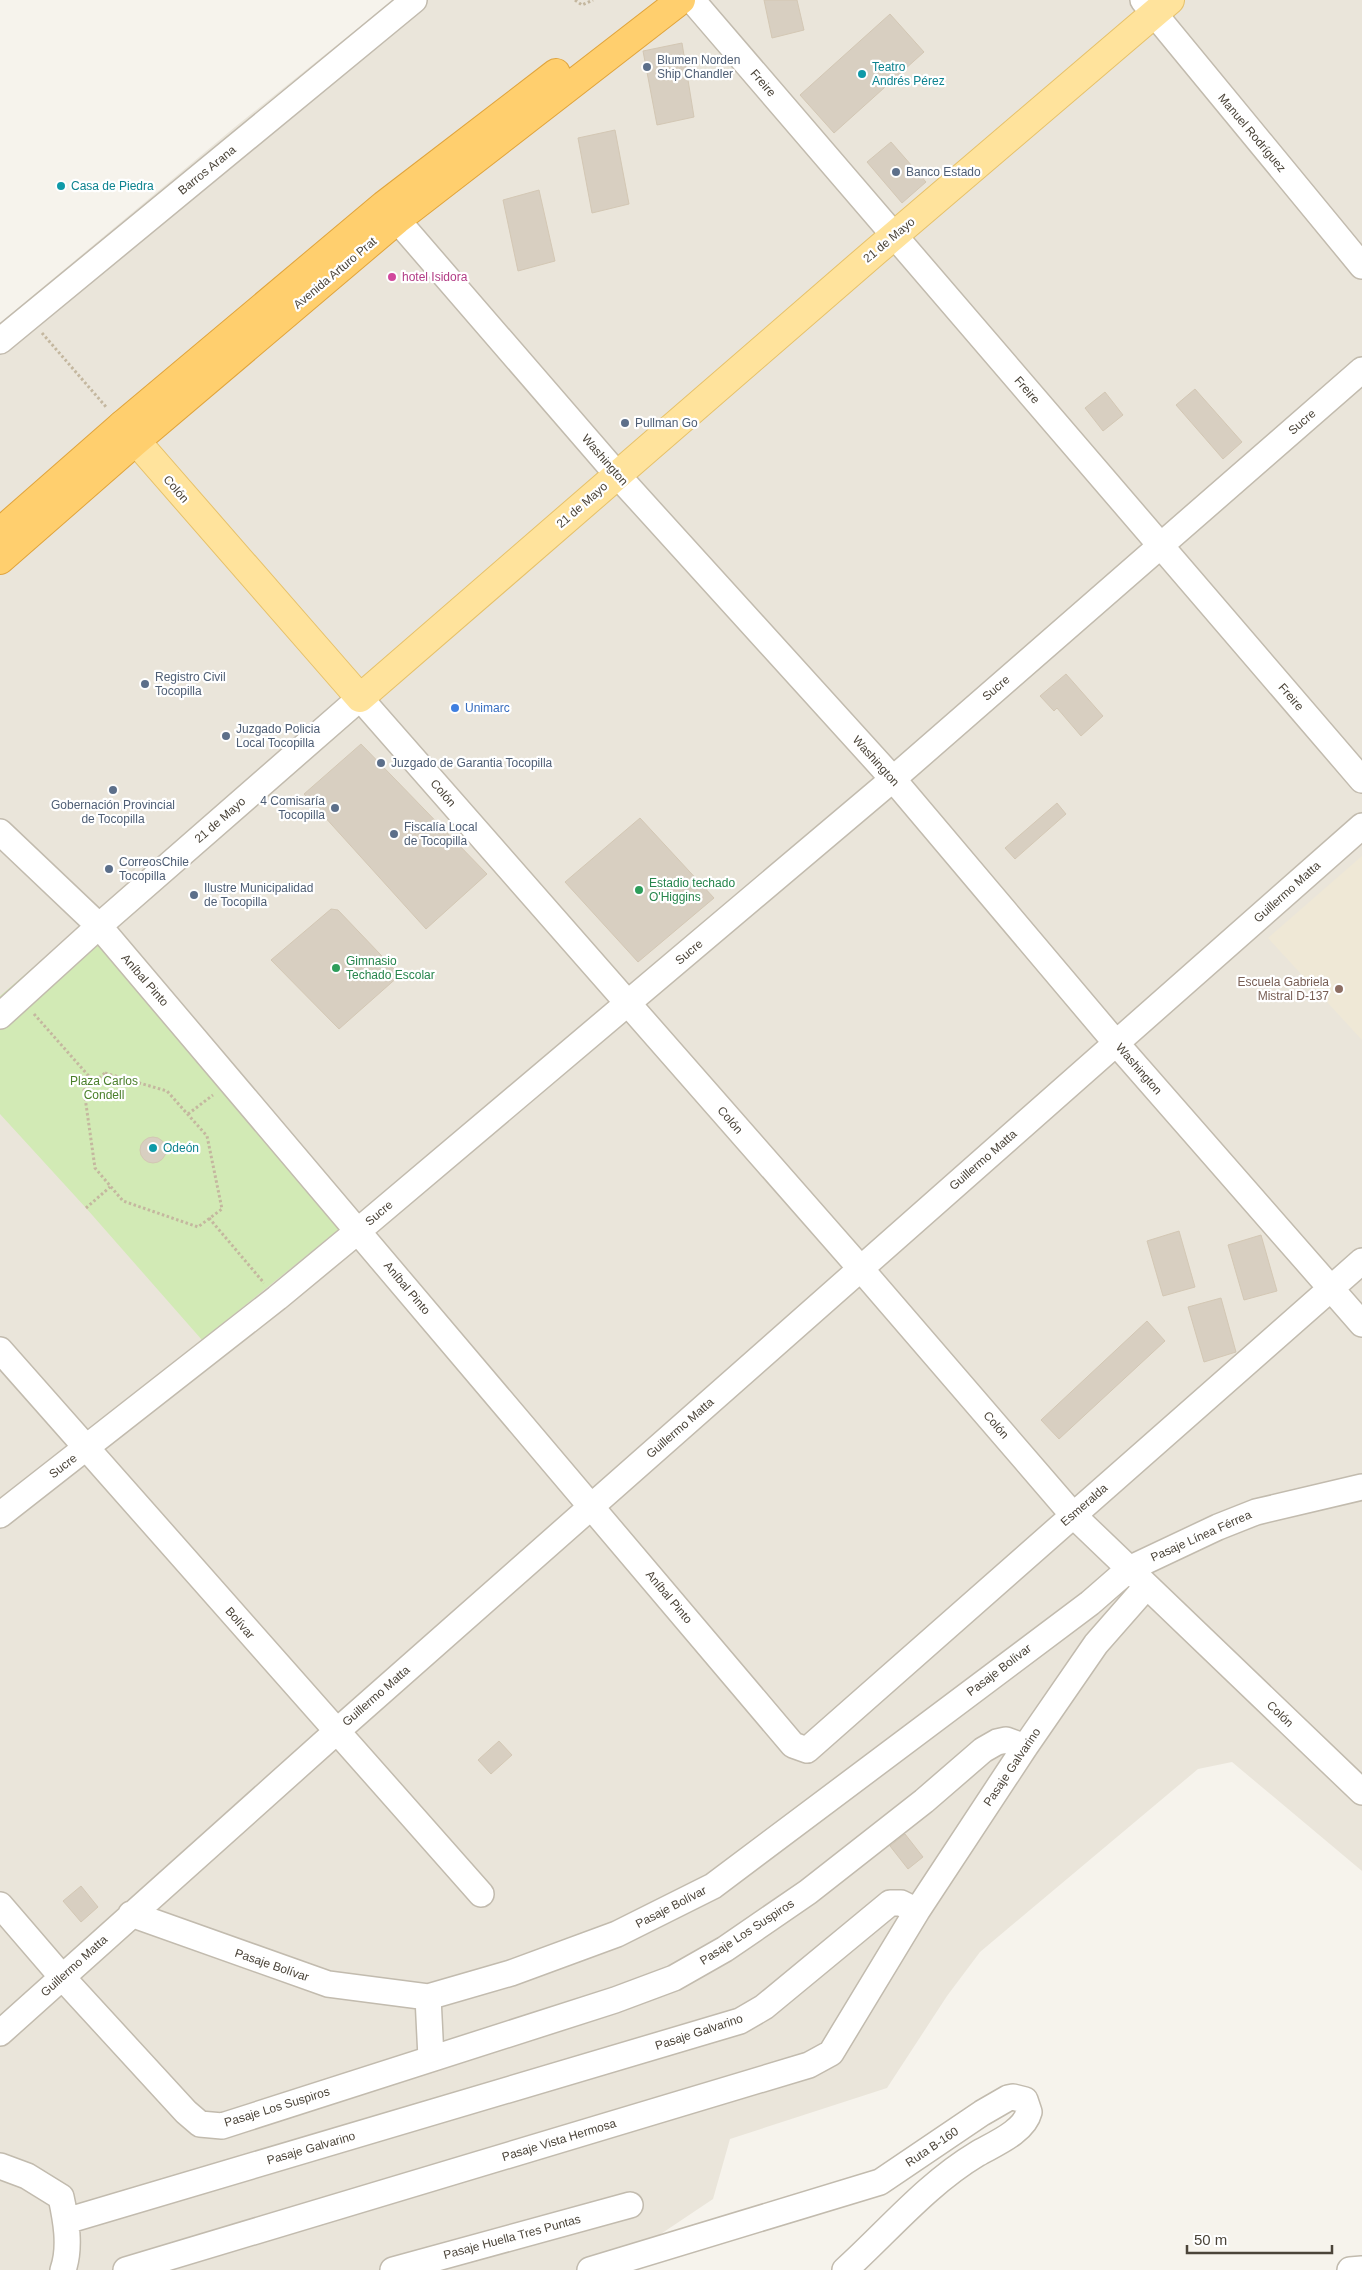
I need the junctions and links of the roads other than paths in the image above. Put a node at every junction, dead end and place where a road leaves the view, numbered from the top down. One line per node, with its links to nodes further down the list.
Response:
1 (414, 0): 9 (street, Barros Arana)
2 (652, 0): 6 (highway, Avenida Arturo Prat)
3 (681, 0): 6 (highway, Avenida Arturo Prat)
4 (692, 0): 7 (street, Freire)
5 (1156, 5): 7 (main road, 21 de Mayo); 8 (street, Manuel Rodríguez)
6 (390, 212): 11 (highway, Avenida Arturo Prat); 12 (street, Washington)
7 (894, 235): 12 (main road, 21 de Mayo); 14 (street, Freire)
8 (1362, 266)
9 (0, 341)
10 (1362, 370): 14 (street, Sucre)
11 (129, 434): 13 (highway, Avenida Arturo Prat); 15 (highway, Avenida Arturo Prat); 16 (main road, Colón)
12 (617, 474): 16 (main road, 21 de Mayo); 17 (street, Washington)
13 (0, 532)
14 (1161, 546): 17 (street, Sucre); 18 (street, Freire)
15 (0, 560)
16 (360, 698): 21 (street, 21 de Mayo); 22 (street, Colón)
17 (892, 779): 22 (street, Sucre); 24 (street, Washington)
18 (1362, 780)
19 (1362, 826): 24 (street, Guillermo Matta)
20 (0, 832): 21 (street, Aníbal Pinto)
21 (99, 926): 23 (street, 21 de Mayo); 25 (street, Aníbal Pinto)
22 (628, 1004): 25 (street, Sucre); 27 (street, Colón)
23 (0, 1016)
24 (1116, 1043): 27 (street, Guillermo Matta); 28 (street, Washington)
25 (358, 1231): 31 (street, Sucre); 33 (street, Aníbal Pinto)
26 (1362, 1261): 28 (street, Esmeralda)
27 (861, 1268): 33 (street, Guillermo Matta); 35 (street, Colón)
28 (1331, 1288): 29 (street, Washington); 35 (street, Esmeralda)
29 (1362, 1324)
30 (0, 1350): 31 (street, Bolívar)
31 (86, 1449): 34 (street, Sucre); 40 (street, Bolívar)
32 (1362, 1487): 36 (street, Pasaje Línea Férrea)
33 (592, 1505): 40 (street, Guillermo Matta); 42 (street, Aníbal Pinto)
34 (0, 1515)
35 (1073, 1515): 36 (street, Colón); 42 (street, Esmeralda)
36 (1128, 1569): 37 (street, Colón); 38 (street, Pasaje Bolívar)
37 (1146, 1586): 39 (street, Pasaje Galvarino); 43 (street, Colón)
38 (1090, 1602): 39 (street); 49 (street, Pasaje Bolívar)
39 (1115, 1622): 41 (street, Pasaje Galvarino)
40 (336, 1732): 44 (street, Bolívar); 47 (street, Guillermo Matta)
41 (1025, 1747): 46 (street, Pasaje Galvarino); 51 (street, Pasaje Los Suspiros)
42 (807, 1750)
43 (1362, 1792)
44 (480, 1894)
45 (0, 1905): 48 (street, Pasaje Los Suspiros)
46 (917, 1911): 54 (street, Pasaje Galvarino); 57 (street, Pasaje Vista Hermosa)
47 (131, 1914): 48 (street, Guillermo Matta); 49 (street, Pasaje Bolívar)
48 (62, 1977): 50 (street, Guillermo Matta); 51 (street, Pasaje Los Suspiros)
49 (428, 1997): 51 (street)
50 (0, 2033)
51 (431, 2058)
52 (0, 2166): 54 (street)
53 (630, 2205): 58 (street, Pasaje Huella Tres Puntas)
54 (66, 2221): 56 (street)
55 (1362, 2269): 61 (street)
56 (63, 2270)
57 (126, 2270)
58 (393, 2270)
59 (590, 2270): 60 (street, Ruta B-160)
60 (844, 2270)
61 (1350, 2270)

